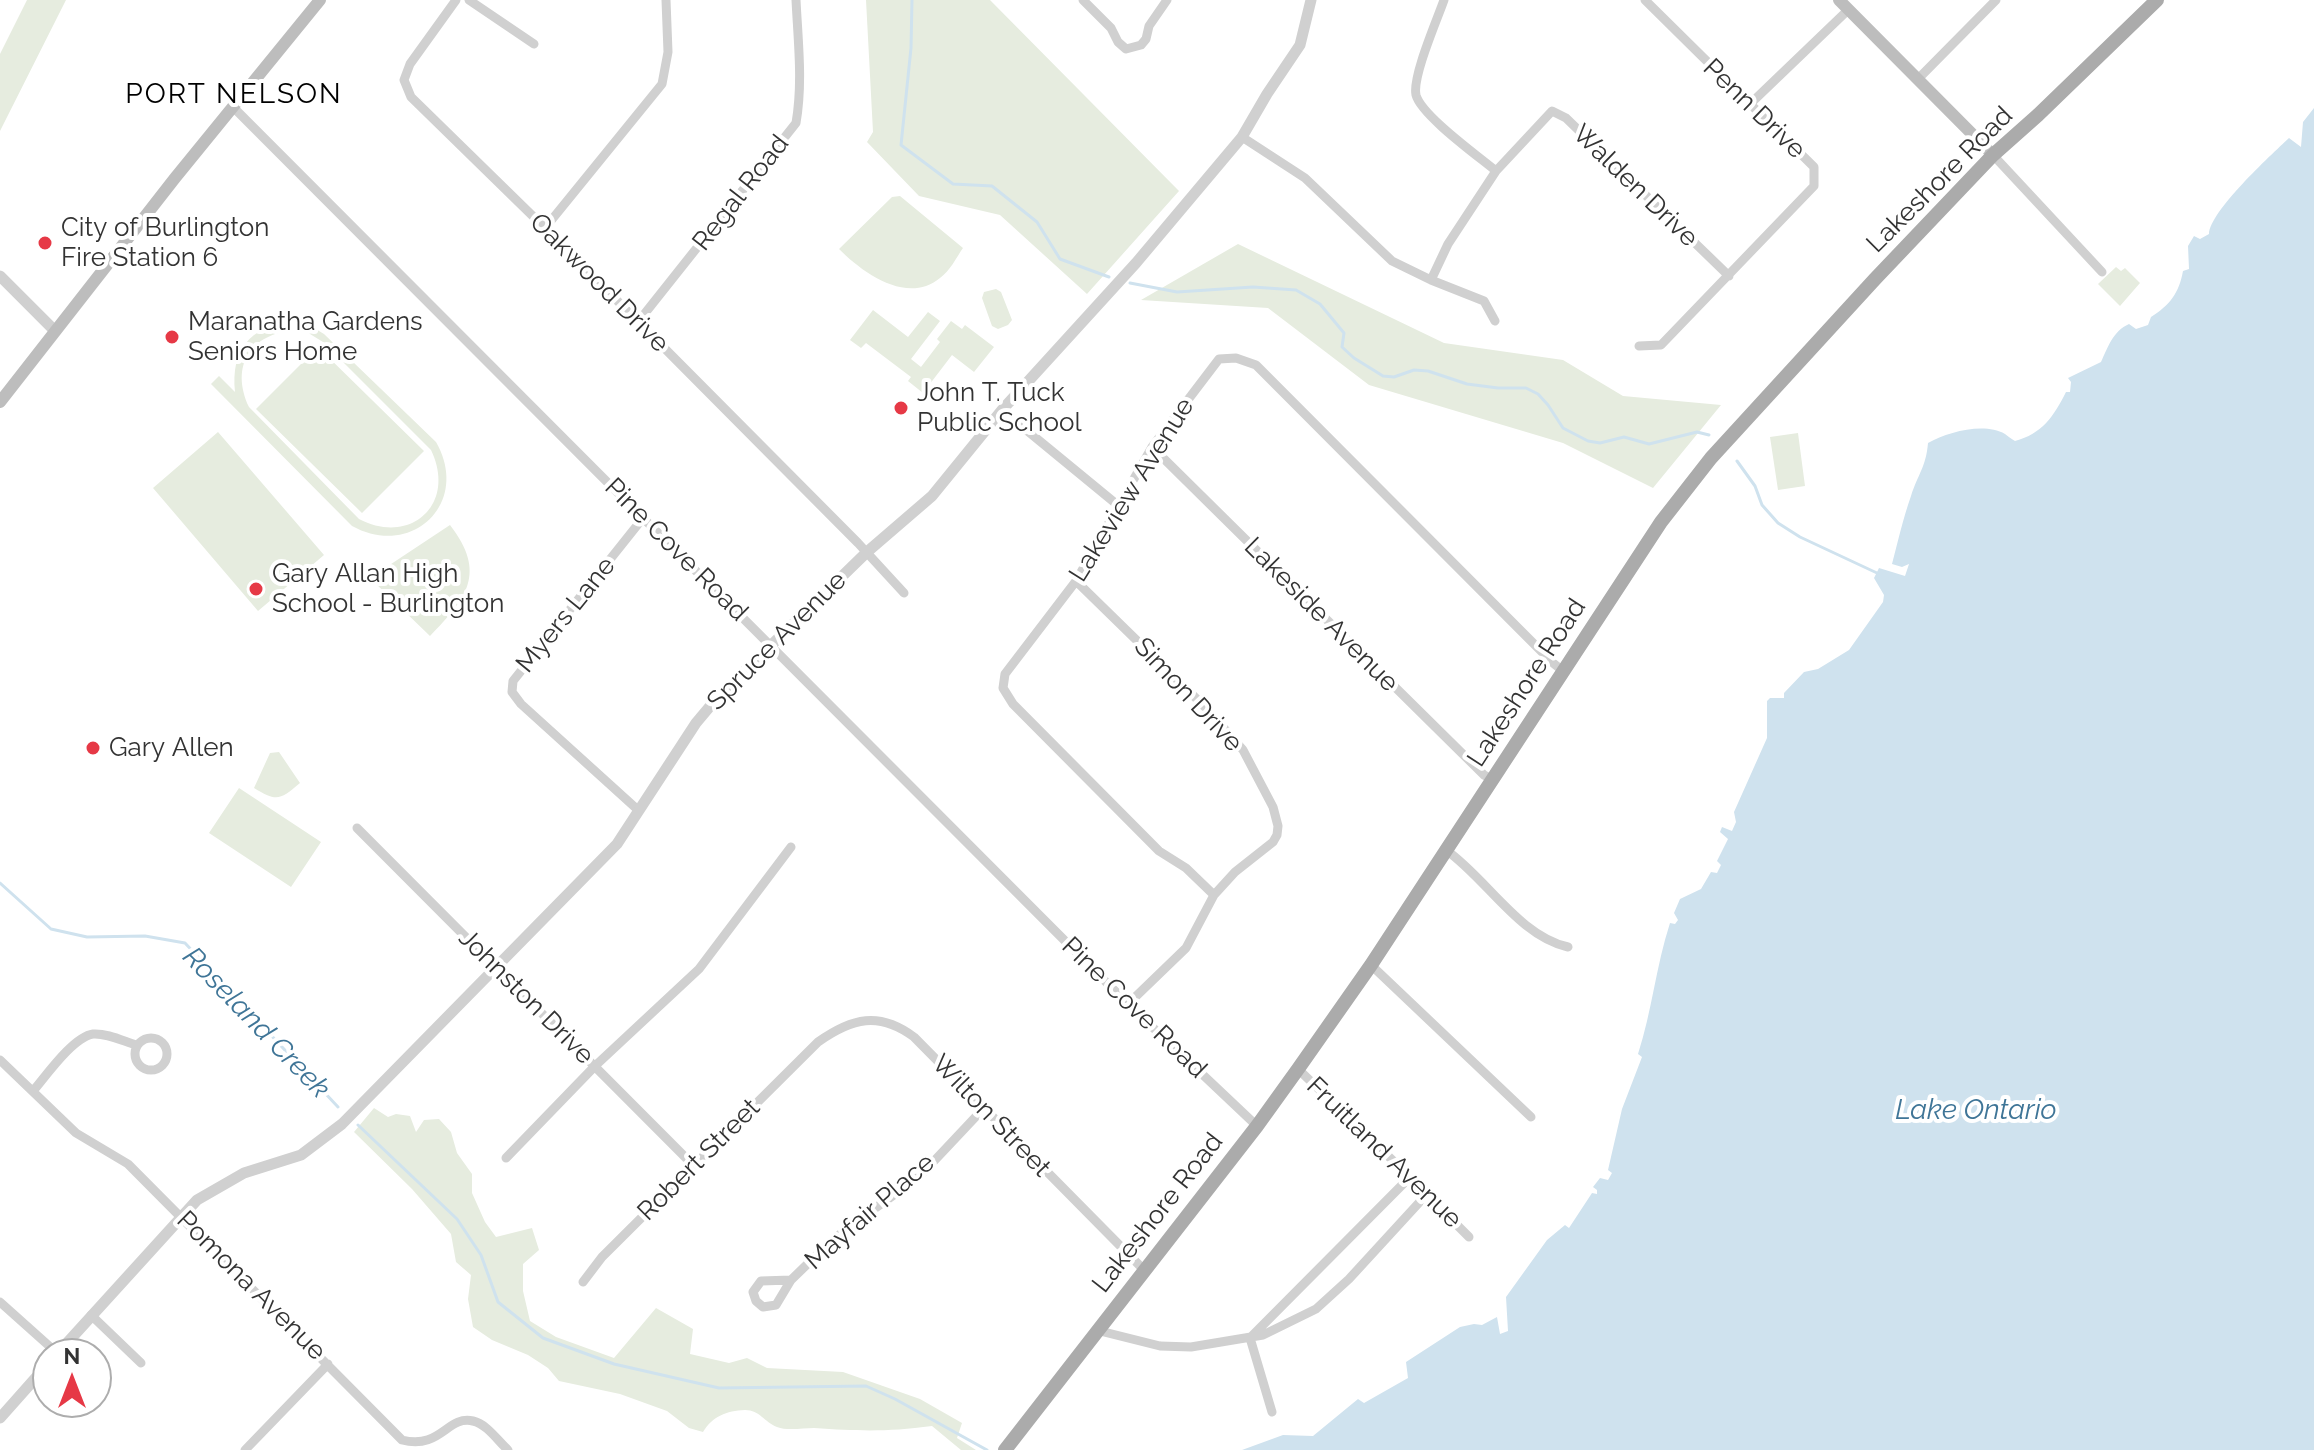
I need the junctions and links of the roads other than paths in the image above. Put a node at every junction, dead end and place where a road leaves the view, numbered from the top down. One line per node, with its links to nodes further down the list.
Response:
1 (320, 0): 18 (main road)
2 (456, 0): 22 (street, Oakwood Drive)
3 (469, 0): 15 (street)
4 (666, 0): 22 (street)
5 (796, 0): 28 (street, Regal Road)
6 (1083, 0): 7 (street)
7 (1167, 0)
8 (1311, 0): 19 (street, Spruce Avenue)
9 (1444, 0): 21 (street)
10 (1645, 0): 17 (street, Penn Drive)
11 (1839, 0): 14 (main road)
12 (1996, 0): 16 (street)
13 (2157, 0): 20 (main road, Lakeshore Road)
14 (1848, 10): 16 (main road); 17 (street)
15 (534, 44)
16 (1918, 79): 20 (main road)
17 (1749, 105): 25 (street, Penn Drive)
18 (233, 107): 29 (main road); 35 (street, Pine Cove Road)
19 (1242, 137): 26 (street); 32 (street, Spruce Avenue)
20 (1993, 155): 23 (street); 40 (main road, Lakeshore Road)
21 (1496, 171): 25 (street, Walden Drive); 26 (street, Walden Drive)
22 (545, 228): 28 (street, Oakwood Drive)
23 (2102, 272)
24 (0, 276): 29 (street)
25 (1729, 276): 30 (street, Penn Drive)
26 (1431, 280): 27 (street)
27 (1495, 321)
28 (638, 322): 36 (street, Oakwood Drive)
29 (55, 331): 31 (main road)
30 (1639, 346)
31 (0, 402)
32 (1002, 410): 34 (street); 36 (street, Spruce Avenue)
33 (1152, 447): 34 (street, Lakeview Avenue); 40 (street, Lakeview Avenue); 41 (street, Lakeside Avenue)
34 (1120, 507): 37 (street, Lakeview Avenue)
35 (643, 518): 39 (street, Pine Cove Road); 42 (street, Myers Lane)
36 (867, 552): 38 (street, Oakwood Drive); 39 (street, Spruce Avenue)
37 (1076, 581): 46 (street, Simon Drive); 46 (street, Lakeview Avenue)
38 (904, 593)
39 (769, 645): 42 (street, Spruce Avenue); 50 (street, Pine Cove Road)
40 (1563, 671): 41 (main road, Lakeshore Road)
41 (1493, 780): 45 (main road, Lakeshore Road)
42 (638, 810): 49 (street, Spruce Avenue)
43 (357, 828): 49 (street, Johnston Drive)
44 (791, 847): 54 (street)
45 (1446, 850): 47 (street); 48 (main road, Lakeshore Road)
46 (1214, 895): 50 (street, Simon Drive)
47 (1568, 947)
48 (1371, 965): 55 (main road, Lakeshore Road); 58 (street)
49 (497, 967): 54 (street, Johnston Drive); 63 (street, Spruce Avenue)
50 (1128, 1004): 59 (street, Pine Cove Road)
51 (818, 1042): 57 (street, Wilton Street); 61 (street, Robert Street)
52 (136, 1045): 56 (street)
53 (0, 1060): 56 (street, Pomona Avenue)
54 (595, 1066): 60 (street); 61 (street, Johnston Drive)
55 (1298, 1069): 59 (main road, Lakeshore Road); 62 (street, Fruitland Avenue)
56 (33, 1091): 63 (street, Pomona Avenue)
57 (983, 1109): 65 (street, Wilton Street); 66 (street, Mayfair Place)
58 (1531, 1117)
59 (1257, 1126): 65 (main road, Lakeshore Road)
60 (506, 1158)
61 (694, 1166): 67 (street, Robert Street)
62 (1427, 1194): 64 (street, Fruitland Avenue); 73 (street); 73 (street)
63 (180, 1216): 69 (street, Spruce Avenue); 75 (street, Pomona Avenue)
64 (1469, 1237)
65 (1144, 1270): 70 (main road, Lakeshore Road)
66 (791, 1280)
67 (583, 1282)
68 (0, 1302): 71 (street)
69 (91, 1315): 72 (street, Spruce Avenue); 74 (street)
70 (1096, 1330): 73 (street); 79 (main road, Lakeshore Road)
71 (39, 1338)
72 (71, 1338)
73 (1250, 1338): 77 (street)
74 (141, 1363)
75 (328, 1364): 80 (street); 81 (street, Pomona Avenue)
76 (32, 1382): 78 (street)
77 (1272, 1412)
78 (0, 1418)
79 (1006, 1449)
80 (245, 1450)
81 (508, 1450)

